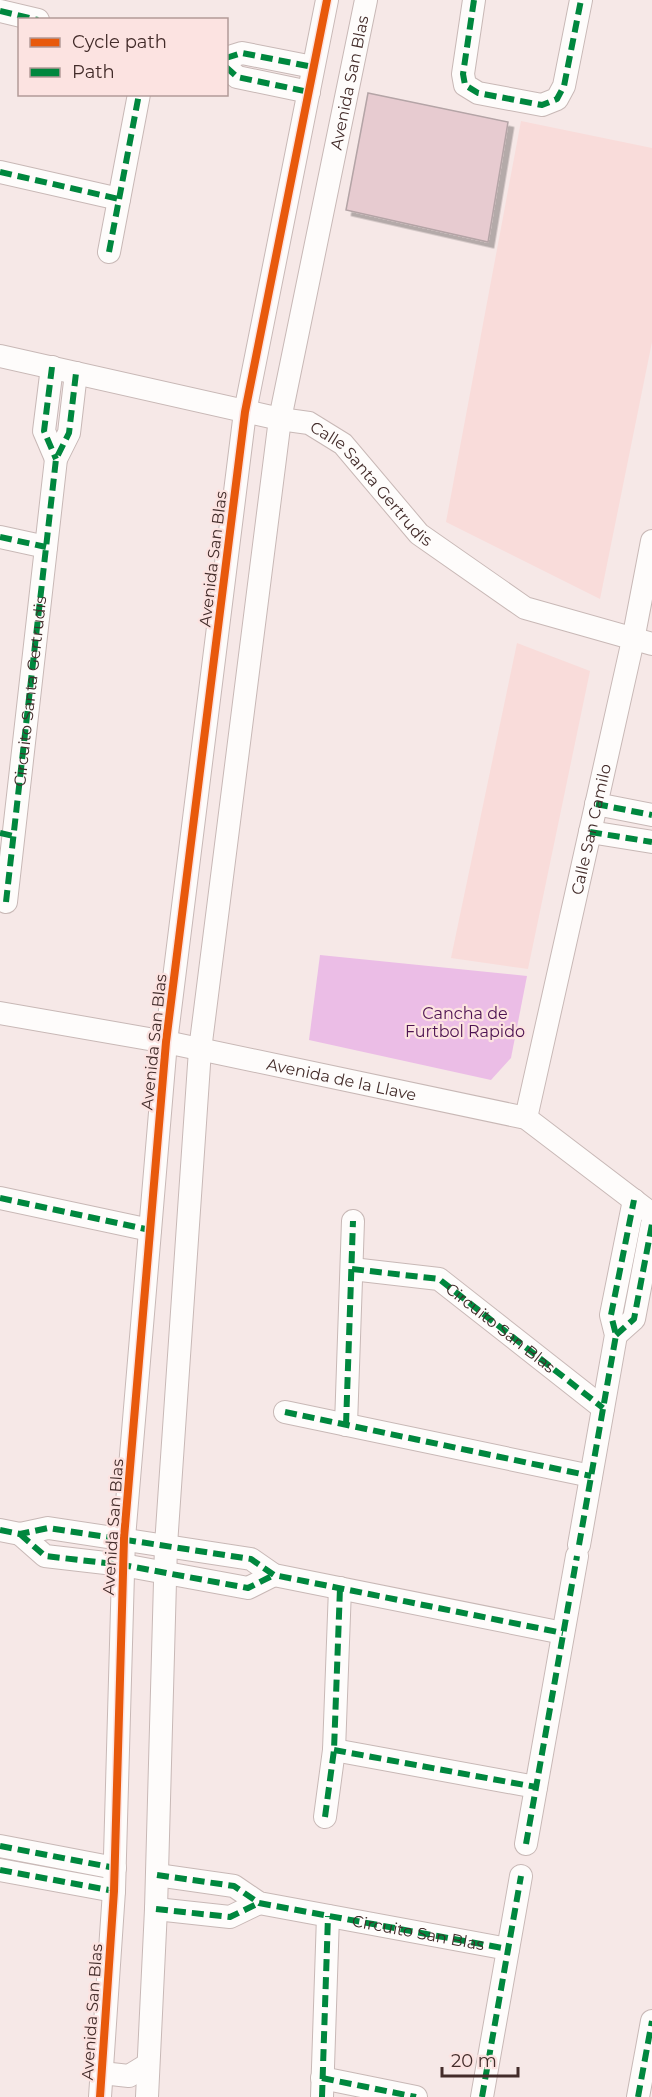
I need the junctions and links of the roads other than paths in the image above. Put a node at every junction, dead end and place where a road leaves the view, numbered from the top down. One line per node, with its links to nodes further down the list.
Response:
1 (327, 0): 8 (street, Avenida San Blas)
2 (366, 0): 19 (street, Avenida San Blas)
3 (474, 0): 4 (street)
4 (580, 0)
5 (0, 11): 6 (street)
6 (30, 18)
7 (228, 57): 8 (street)
8 (313, 67): 10 (street, Avenida San Blas)
9 (228, 68): 10 (street)
10 (309, 92): 18 (street, Avenida San Blas)
11 (139, 96): 13 (street)
12 (0, 172): 13 (street)
13 (118, 199): 14 (street)
14 (109, 252)
15 (0, 356): 16 (street, Calle Santa Gertrudis)
16 (52, 367): 17 (street, Calle Santa Gertrudis); 20 (street, Circuito Santa Gertrudis)
17 (76, 373): 18 (street, Calle Santa Gertrudis); 20 (street, Circuito Santa Gertrudis)
18 (245, 412): 19 (street, Calle Santa Gertrudis); 32 (street, Avenida San Blas)
19 (280, 420): 24 (street, Calle Santa Gertrudis); 33 (street, Avenida San Blas)
20 (56, 459): 23 (street, Circuito Santa Gertrudis)
21 (0, 537): 23 (street)
22 (652, 541): 24 (street, Calle San Camilo)
23 (46, 547): 28 (street, Circuito Santa Gertrudis)
24 (642, 642): 25 (street, Calle San Camilo)
25 (596, 804): 26 (street); 27 (street, Calle San Camilo)
26 (652, 815)
27 (590, 832): 29 (street); 34 (street, Calle San Camilo)
28 (7, 834): 30 (street, Circuito Santa Gertrudis)
29 (652, 843)
30 (6, 902)
31 (0, 1013): 32 (street, Avenida de la Llave)
32 (166, 1042): 33 (street, Avenida de la Llave); 40 (street, Avenida San Blas)
33 (200, 1050): 34 (street, Avenida de la Llave); 49 (street, Avenida San Blas)
34 (526, 1118): 36 (street, Avenida de la Llave)
35 (0, 1198): 40 (street)
36 (634, 1200): 37 (street, Avenida de la Llave); 42 (street)
37 (652, 1214)
38 (353, 1221): 41 (street)
39 (652, 1224): 42 (street)
40 (150, 1230): 48 (street, Avenida San Blas)
41 (352, 1269): 43 (street, Circuito San Blas); 45 (street)
42 (616, 1335): 43 (street)
43 (603, 1408): 46 (street)
44 (285, 1412): 45 (street)
45 (346, 1425): 46 (street)
46 (591, 1476): 54 (street)
47 (10, 1532): 48 (street); 50 (street)
48 (124, 1538): 49 (street); 50 (street, Avenida San Blas)
49 (166, 1545): 51 (street, Avenida San Blas); 52 (street)
50 (123, 1565): 51 (street); 60 (street, Avenida San Blas)
51 (166, 1573): 52 (street); 62 (street, Avenida San Blas)
52 (274, 1575): 53 (street)
53 (340, 1588): 54 (street); 55 (street)
54 (563, 1633): 56 (street)
55 (334, 1750): 56 (street); 57 (street)
56 (537, 1787): 58 (street)
57 (325, 1817)
58 (526, 1845)
59 (0, 1846): 60 (street)
60 (115, 1868): 64 (street, Avenida San Blas)
61 (0, 1870): 64 (street)
62 (157, 1875): 65 (street, Circuito San Blas); 66 (street, Avenida San Blas)
63 (521, 1876): 68 (street, Circuito San Blas)
64 (114, 1891): 71 (street, Avenida San Blas)
65 (259, 1903): 66 (street); 67 (street, Circuito San Blas)
66 (156, 1909): 70 (street, Avenida San Blas)
67 (328, 1916): 68 (street, Circuito San Blas); 72 (street, Circuito San Blas)
68 (508, 1949): 76 (street, Circuito San Blas)
69 (652, 2021): 77 (street)
70 (147, 2066): 71 (street); 74 (street, Avenida San Blas)
71 (102, 2073): 73 (street, Avenida San Blas)
72 (322, 2087): 75 (street, Circuito San Blas)
73 (100, 2097)
74 (147, 2097)
75 (416, 2097)
76 (482, 2097)
77 (638, 2097)

